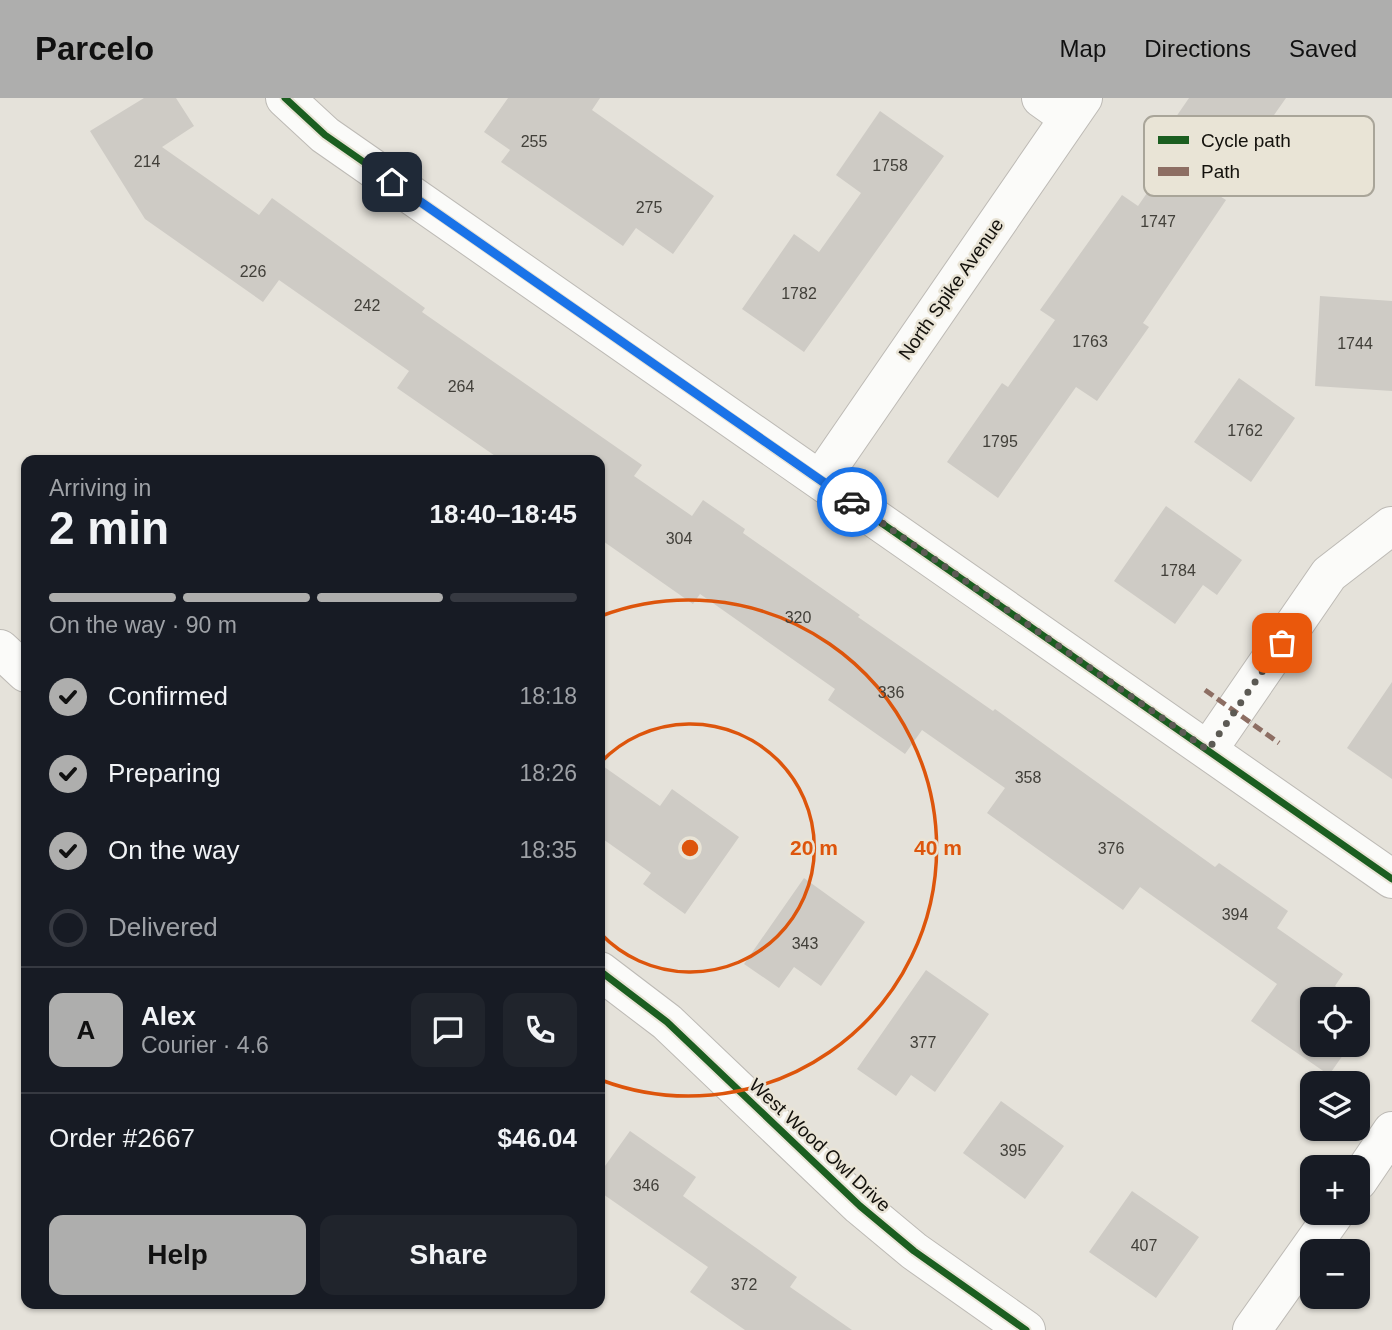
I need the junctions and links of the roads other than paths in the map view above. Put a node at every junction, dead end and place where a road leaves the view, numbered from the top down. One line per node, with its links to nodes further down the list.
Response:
1 (285, 98): 3 (street)
2 (1064, 105): 3 (street, North Spike Avenue)
3 (820, 480): 7 (street)
4 (1391, 526): 7 (street)
5 (0, 649): 6 (street)
6 (21, 668)
7 (1208, 750): 8 (street)
8 (1392, 879)
9 (605, 975): 13 (street, West Wood Owl Drive)
10 (1392, 1131): 11 (street)
11 (1370, 1163)
12 (1326, 1225): 14 (street)
13 (1026, 1330)
14 (1252, 1330)

